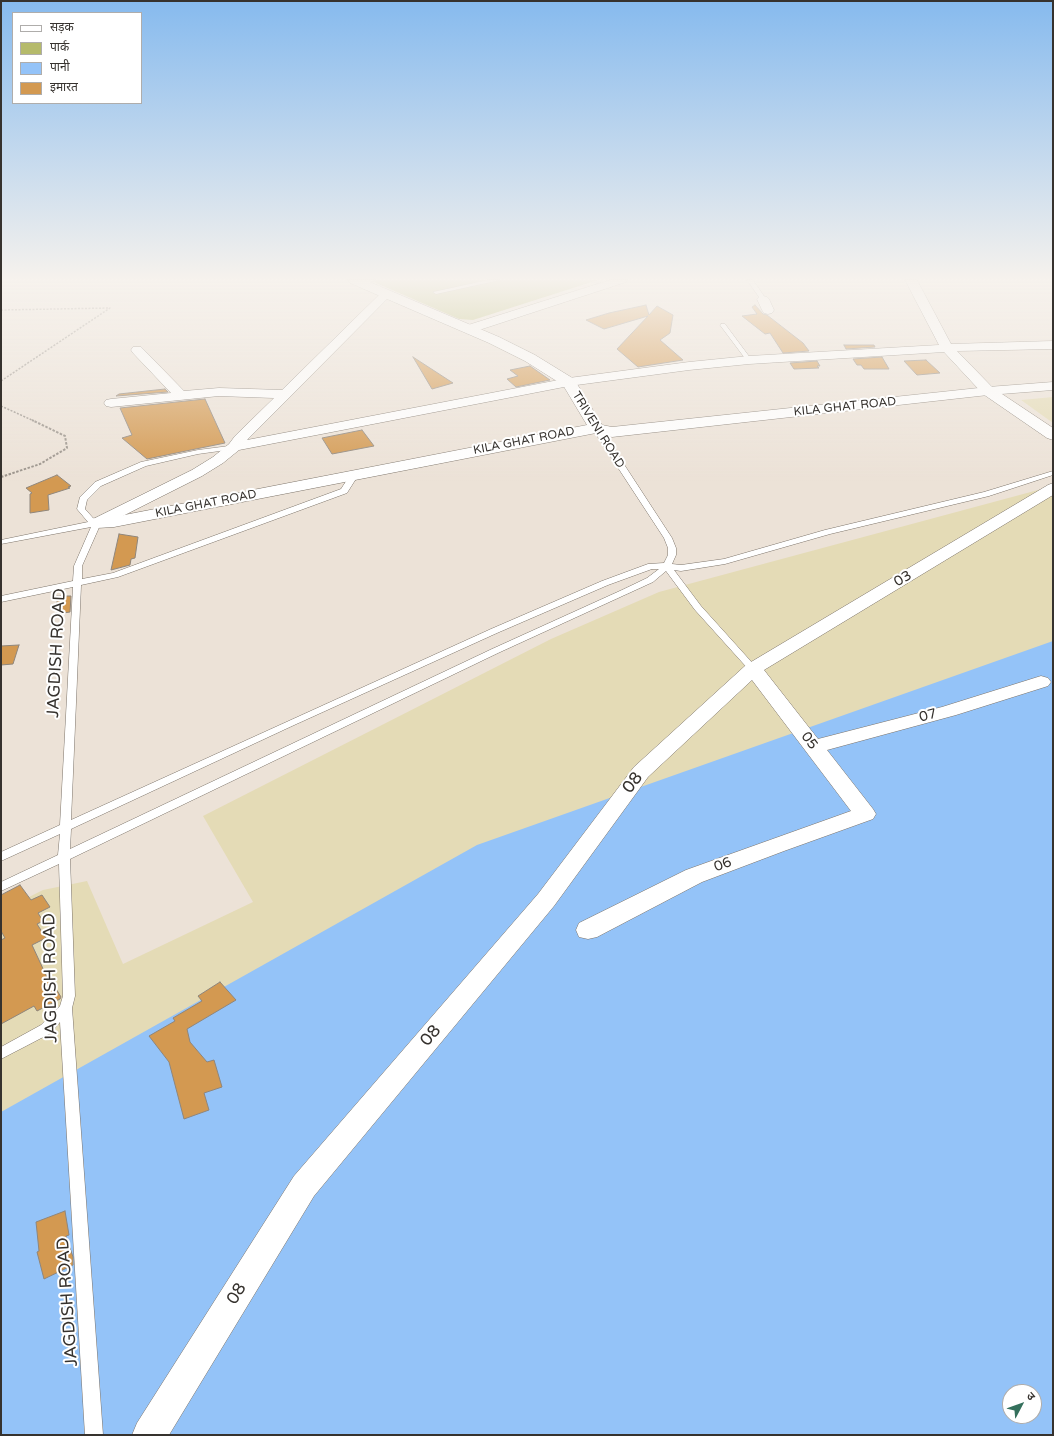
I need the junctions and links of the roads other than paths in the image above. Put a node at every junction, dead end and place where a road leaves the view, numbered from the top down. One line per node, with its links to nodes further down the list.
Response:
1 (332, 347): 11 (street)
2 (507, 347): 8 (main road, TRIVENI ROAD)
3 (739, 347): 7 (lane)
4 (982, 347): 5 (street)
5 (947, 348): 7 (street); 10 (street)
6 (137, 350): 12 (street)
7 (749, 360): 8 (street)
8 (570, 382): 14 (main road, TRIVENI ROAD); 16 (street)
9 (1053, 386): 10 (main road, KILA GHAT ROAD)
10 (988, 391): 14 (main road, KILA GHAT ROAD); 15 (main road)
11 (285, 394): 12 (street); 16 (street)
12 (181, 396): 13 (street)
13 (111, 403)
14 (596, 428): 17 (main road, KILA GHAT ROAD); 21 (lane, TRIVENI ROAD)
15 (1053, 435)
16 (234, 447): 19 (street); 19 (lane)
17 (355, 474): 19 (main road, KILA GHAT ROAD); 22 (lane)
18 (1051, 479): 21 (lane); 24 (street, 03)
19 (97, 523): 20 (lane, KILA GHAT ROAD); 22 (lane, JAGDISH ROAD)
20 (1, 542)
21 (667, 566): 24 (lane); 28 (lane); 30 (lane)
22 (78, 583): 23 (lane); 28 (lane, JAGDISH ROAD)
23 (1, 599)
24 (753, 669): 26 (street, 05); 36 (street, 08)
25 (1042, 682): 26 (street, 07)
26 (813, 747): 27 (street, 05)
27 (865, 814): 32 (street, 06)
28 (66, 827): 29 (lane); 30 (lane, JAGDISH ROAD)
29 (1, 857)
30 (64, 857): 31 (lane); 33 (lane, JAGDISH ROAD)
31 (1, 886)
32 (588, 930)
33 (66, 1008): 34 (lane); 35 (lane, JAGDISH ROAD)
34 (1, 1053)
35 (94, 1435)
36 (149, 1435)

